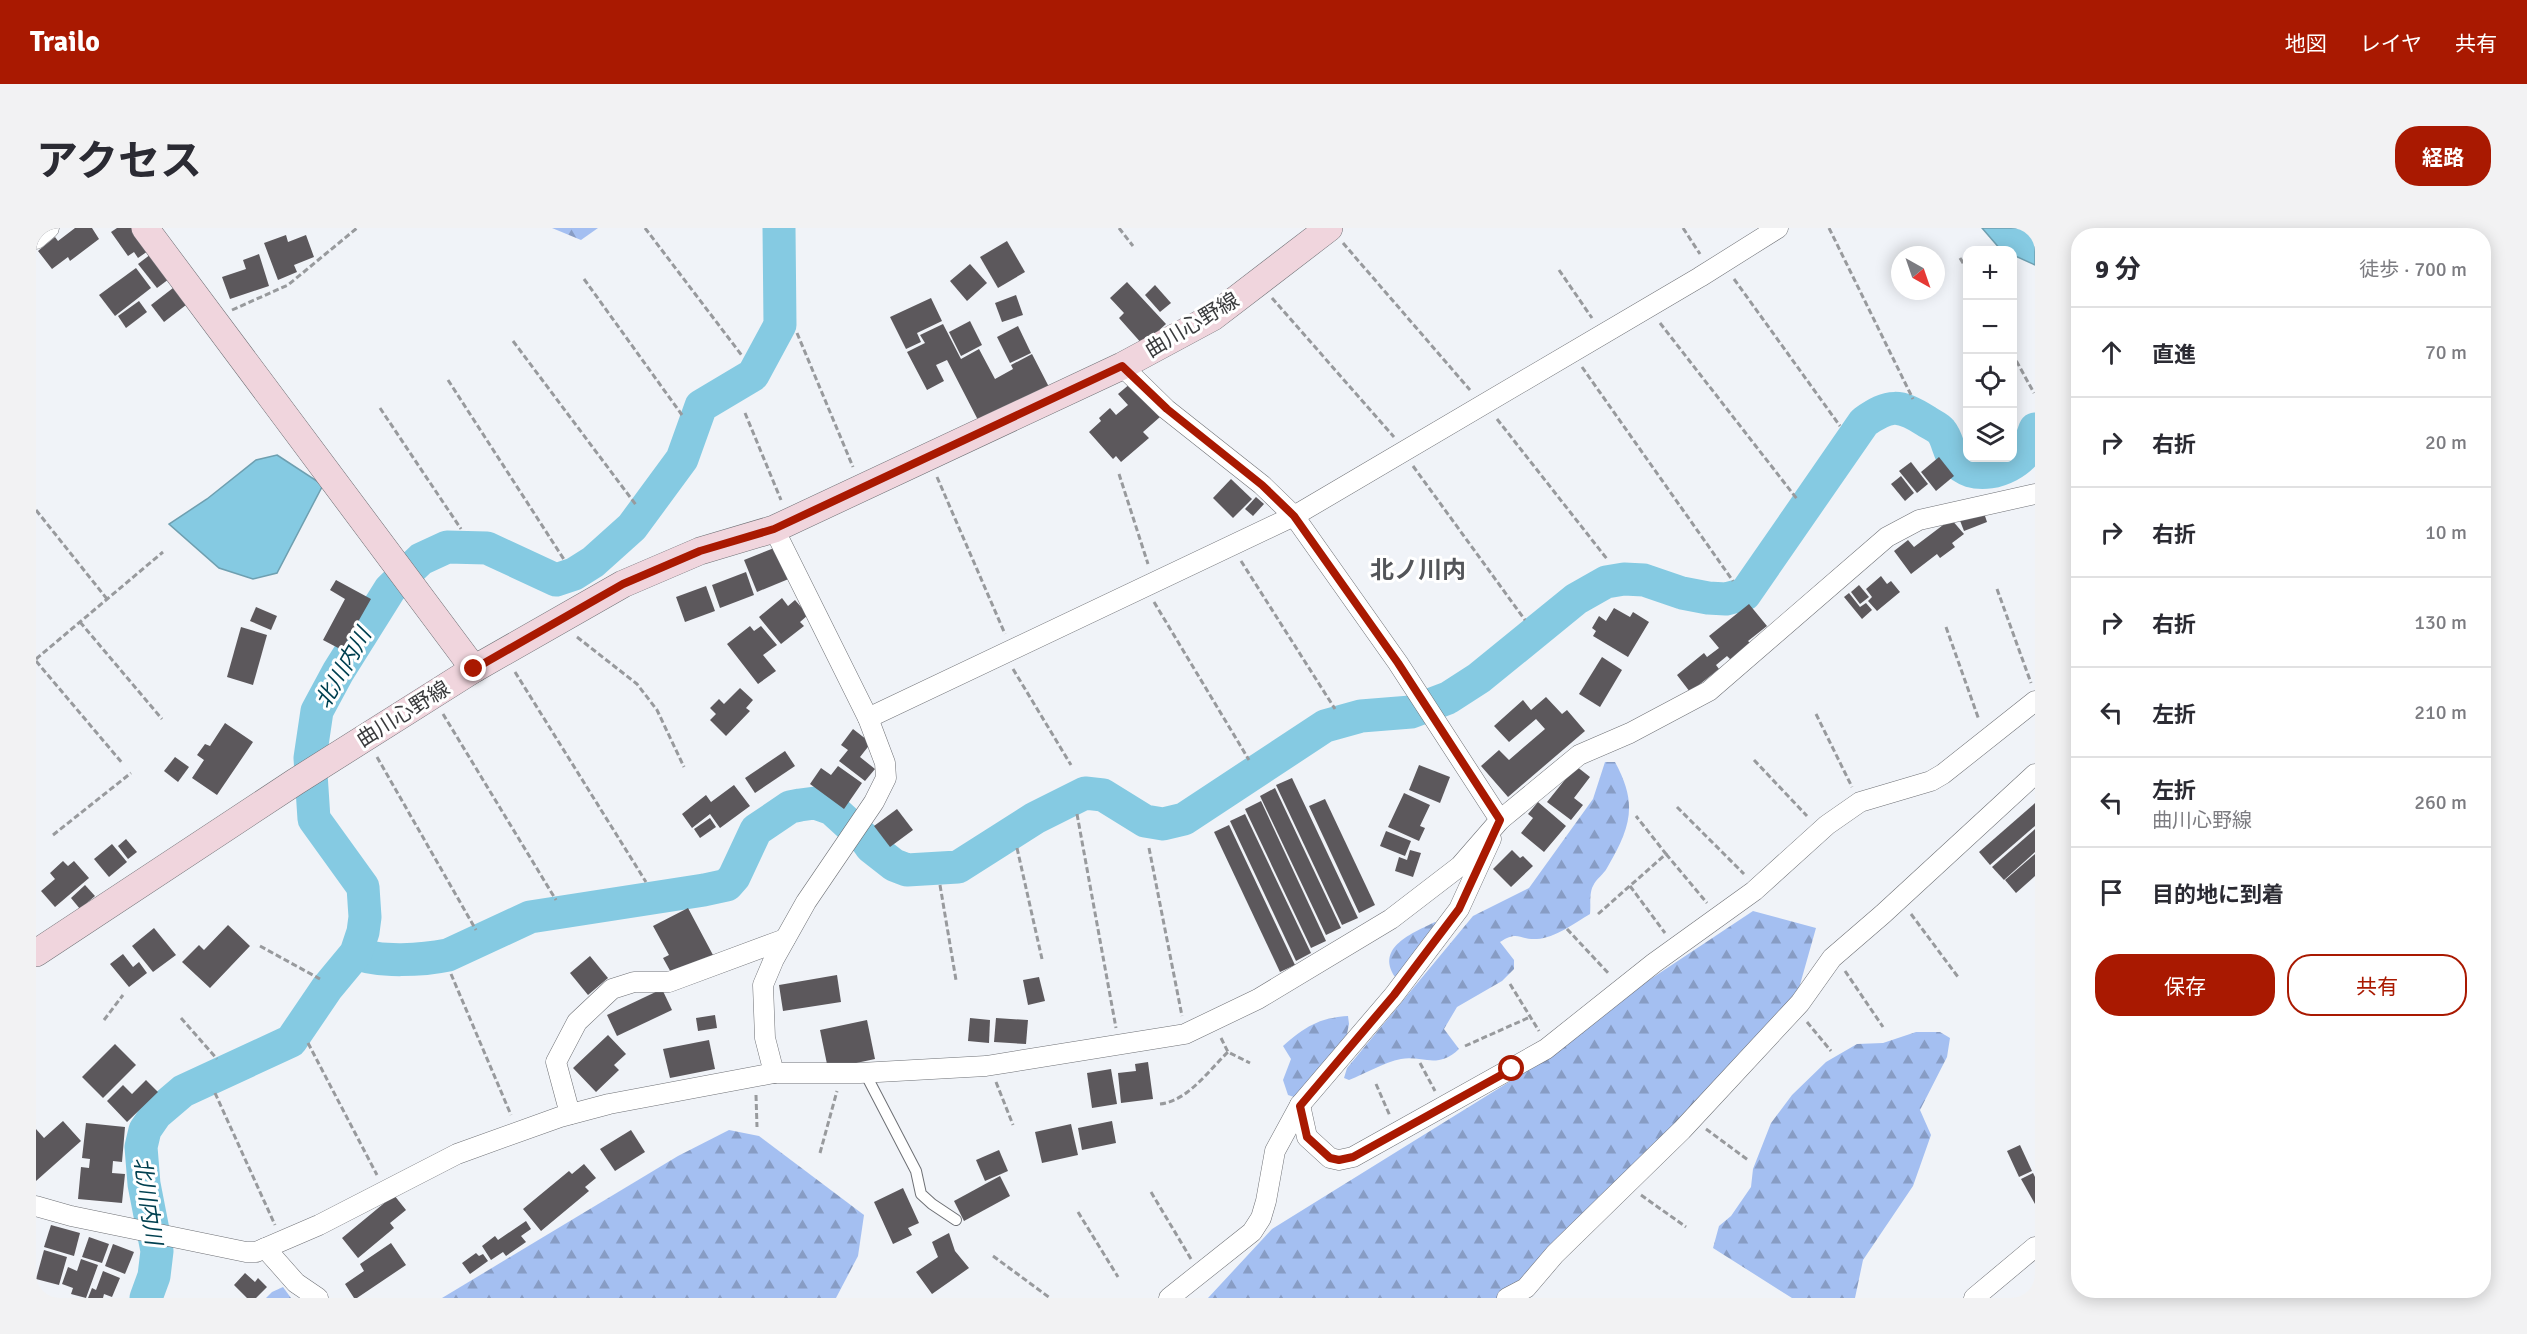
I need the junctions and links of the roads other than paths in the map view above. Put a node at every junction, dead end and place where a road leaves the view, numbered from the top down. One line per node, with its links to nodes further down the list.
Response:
1 (49, 228): 5 (street)
2 (144, 228): 10 (main road)
3 (1778, 228): 8 (street)
4 (1334, 234): 6 (main road, 曲川心野線)
5 (36, 239)
6 (1122, 366): 8 (street); 9 (main road, 曲川心野線)
7 (2035, 494): 14 (street)
8 (1294, 516): 12 (street); 14 (street)
9 (779, 517): 10 (main road, 曲川心野線); 12 (street)
10 (474, 669): 16 (main road, 曲川心野線)
11 (2034, 696): 19 (street)
12 (868, 718): 15 (street)
13 (2035, 774): 29 (street)
14 (1500, 820): 18 (street); 19 (street)
15 (785, 939): 17 (street); 20 (street)
16 (36, 953)
17 (774, 1072): 18 (street); 20 (street)
18 (865, 1073): 22 (lane)
19 (1300, 1106): 28 (street)
20 (570, 1114): 24 (street)
21 (36, 1206): 24 (street)
22 (956, 1220)
23 (2035, 1247): 30 (street)
24 (265, 1248): 25 (street)
25 (286, 1273): 26 (street); 27 (street)
26 (296, 1298)
27 (318, 1298)
28 (1169, 1298)
29 (1507, 1298)
30 (1974, 1298)

